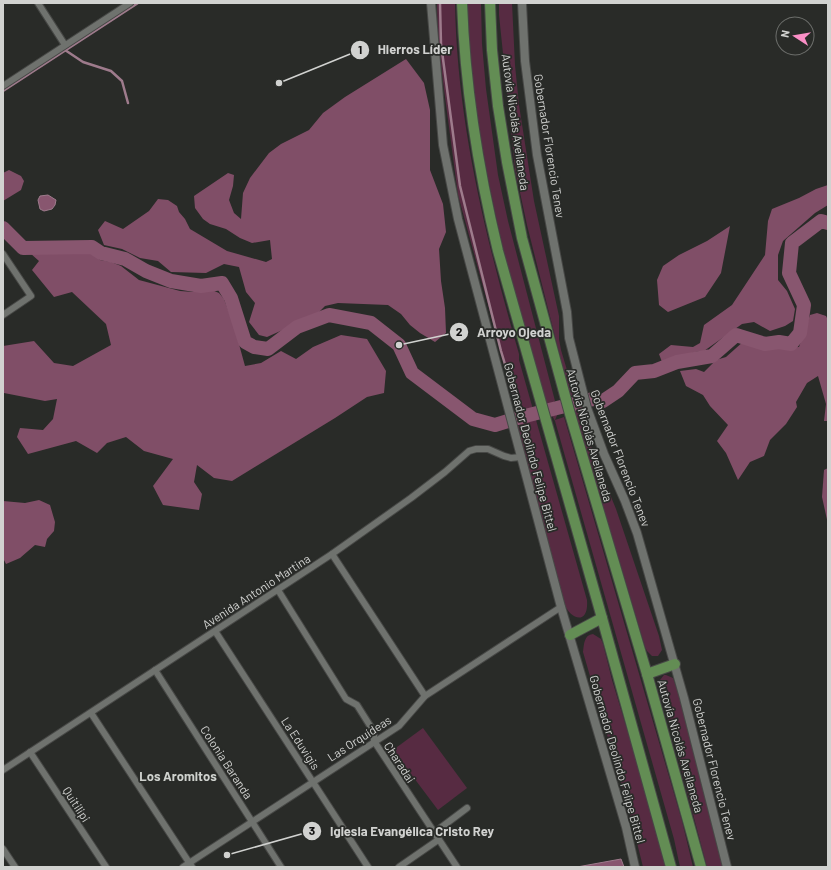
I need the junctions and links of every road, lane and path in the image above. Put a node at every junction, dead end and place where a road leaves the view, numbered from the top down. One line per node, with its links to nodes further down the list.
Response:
1 (38, 3): 7 (street)
2 (130, 3): 7 (street)
3 (431, 3): 11 (street, Gobernador Deolindo Felipe Bittel)
4 (462, 3): 15 (highway)
5 (490, 3): 20 (highway, Autovía Nicolás Avellaneda)
6 (522, 3): 18 (street, Gobernador Florencio Tenev)
7 (65, 45): 8 (street)
8 (3, 86)
9 (3, 254): 10 (street)
10 (3, 315)
11 (521, 457): 12 (street, Avenida Antonio Martina); 14 (street, Gobernador Deolindo Felipe Bittel)
12 (332, 554): 13 (street, Avenida Antonio Martina); 21 (street)
13 (278, 590): 16 (street, Avenida Antonio Martina); 23 (street, Charadai)
14 (561, 607): 17 (street, Gobernador Deolindo Felipe Bittel); 21 (street, Las Orquídeas)
15 (602, 618): 17 (highway); 40 (highway)
16 (215, 631): 19 (street, Avenida Antonio Martina); 26 (street, La Eduvigis)
17 (570, 635): 39 (street, Gobernador Deolindo Felipe Bittel)
18 (675, 664): 20 (highway); 42 (street, Gobernador Florencio Tenev)
19 (155, 670): 22 (street, Avenida Antonio Martina); 28 (street, Colonia Baranda)
20 (647, 674): 41 (highway, Autovía Nicolás Avellaneda)
21 (425, 696): 23 (street, Las Orquídeas)
22 (91, 713): 24 (street, Avenida Antonio Martina); 31 (street)
23 (374, 742): 26 (street, Las Orquídeas); 29 (street, Charadai)
24 (30, 752): 25 (street, Avenida Antonio Martina); 33 (street, Quitilipi)
25 (3, 770)
26 (313, 782): 28 (street, Las Orquídeas); 36 (street, La Eduvigis)
27 (467, 808): 29 (street)
28 (252, 822): 31 (street, Las Orquídeas); 35 (street, Colonia Baranda)
29 (438, 840): 37 (street); 38 (street, Charadai)
30 (3, 849): 32 (street)
31 (190, 865): 34 (street, Las Orquídeas)
32 (15, 867)
33 (106, 867)
34 (183, 867)
35 (281, 867)
36 (368, 867)
37 (399, 867)
38 (457, 867)
39 (635, 867)
40 (671, 867)
41 (701, 867)
42 (728, 867)

